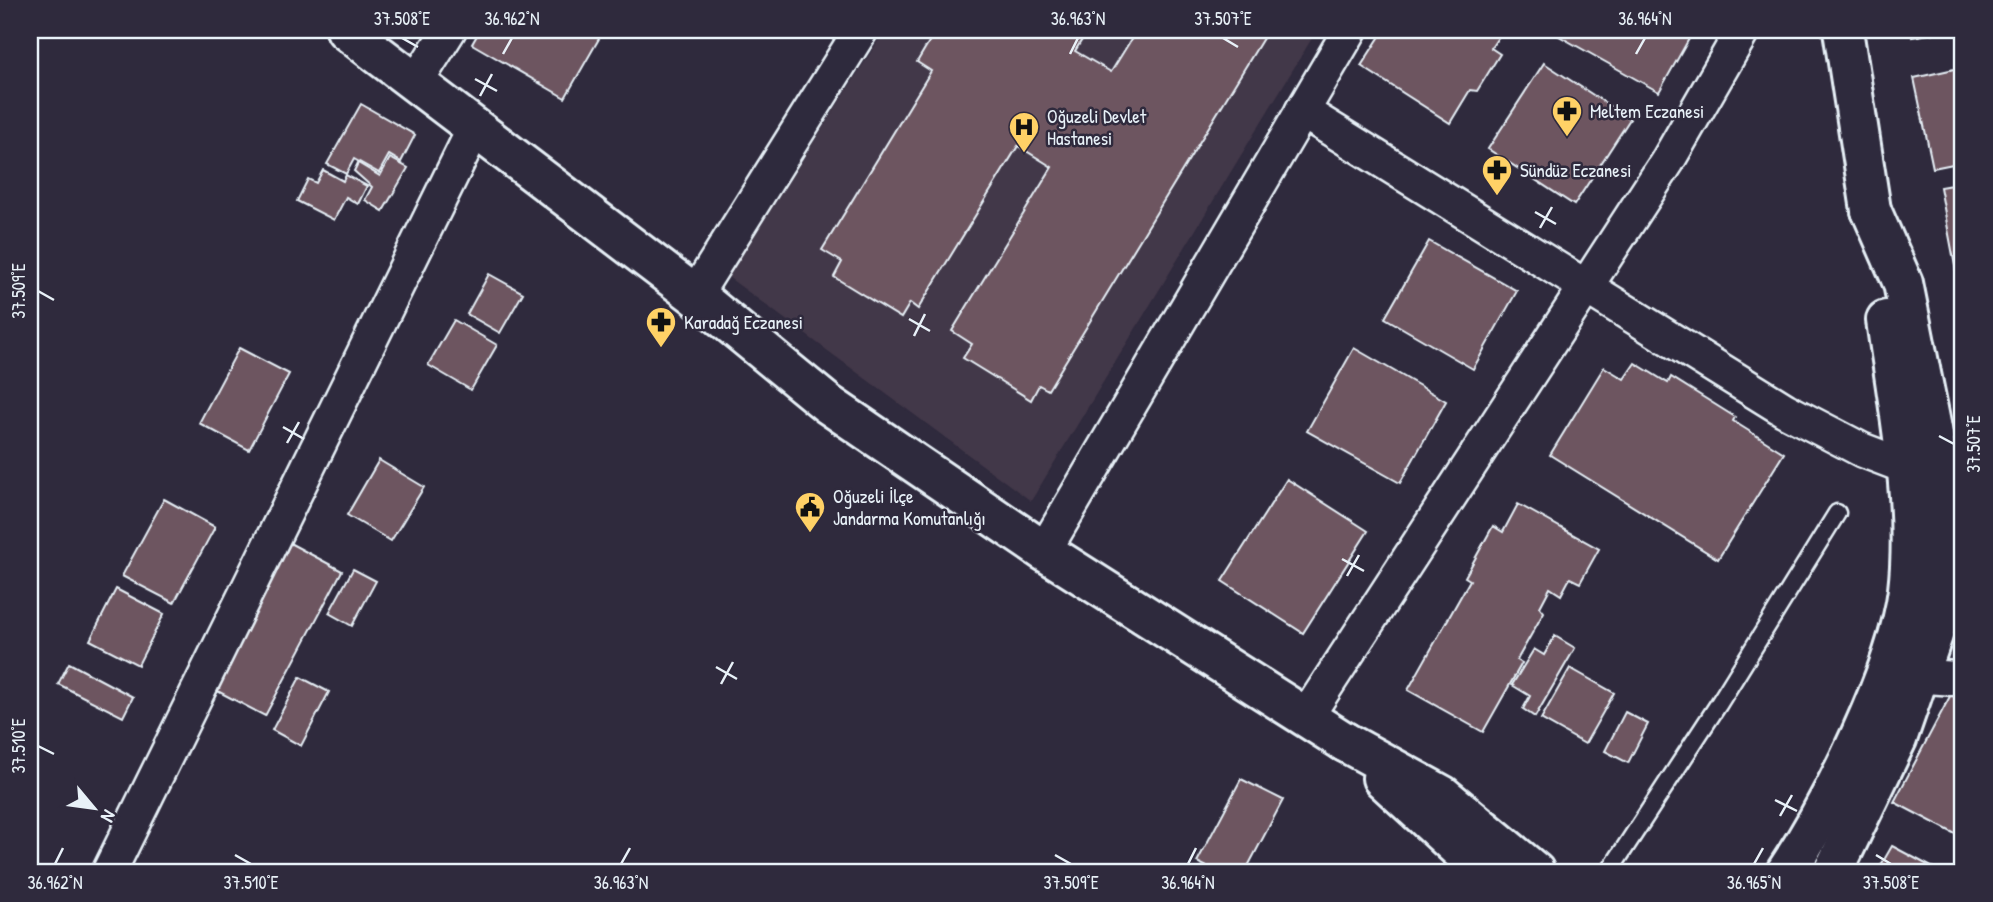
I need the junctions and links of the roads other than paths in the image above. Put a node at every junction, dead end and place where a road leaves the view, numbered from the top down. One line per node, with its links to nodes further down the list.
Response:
1 (346, 30): 7 (main road)
2 (449, 30): 7 (street)
3 (861, 30): 12 (street)
4 (1350, 30): 8 (street)
5 (1743, 30): 11 (street)
6 (1843, 30): 10 (main road)
7 (415, 84): 9 (main road)
8 (1302, 111): 11 (street); 15 (street)
9 (474, 129): 12 (main road); 20 (street)
10 (1871, 211): 13 (main road); 16 (main road)
11 (1585, 287): 13 (street); 18 (street)
12 (695, 295): 15 (main road)
13 (1904, 466): 24 (main road)
14 (1837, 513): 23 (lane)
15 (1044, 551): 18 (main road)
16 (1919, 676): 17 (street); 25 (main road)
17 (1963, 679)
18 (1306, 717): 19 (main road)
19 (1345, 742): 21 (main road); 22 (main road)
20 (109, 872)
21 (1484, 872)
22 (1535, 872)
23 (1608, 872)
24 (1786, 872)
25 (1833, 872)

